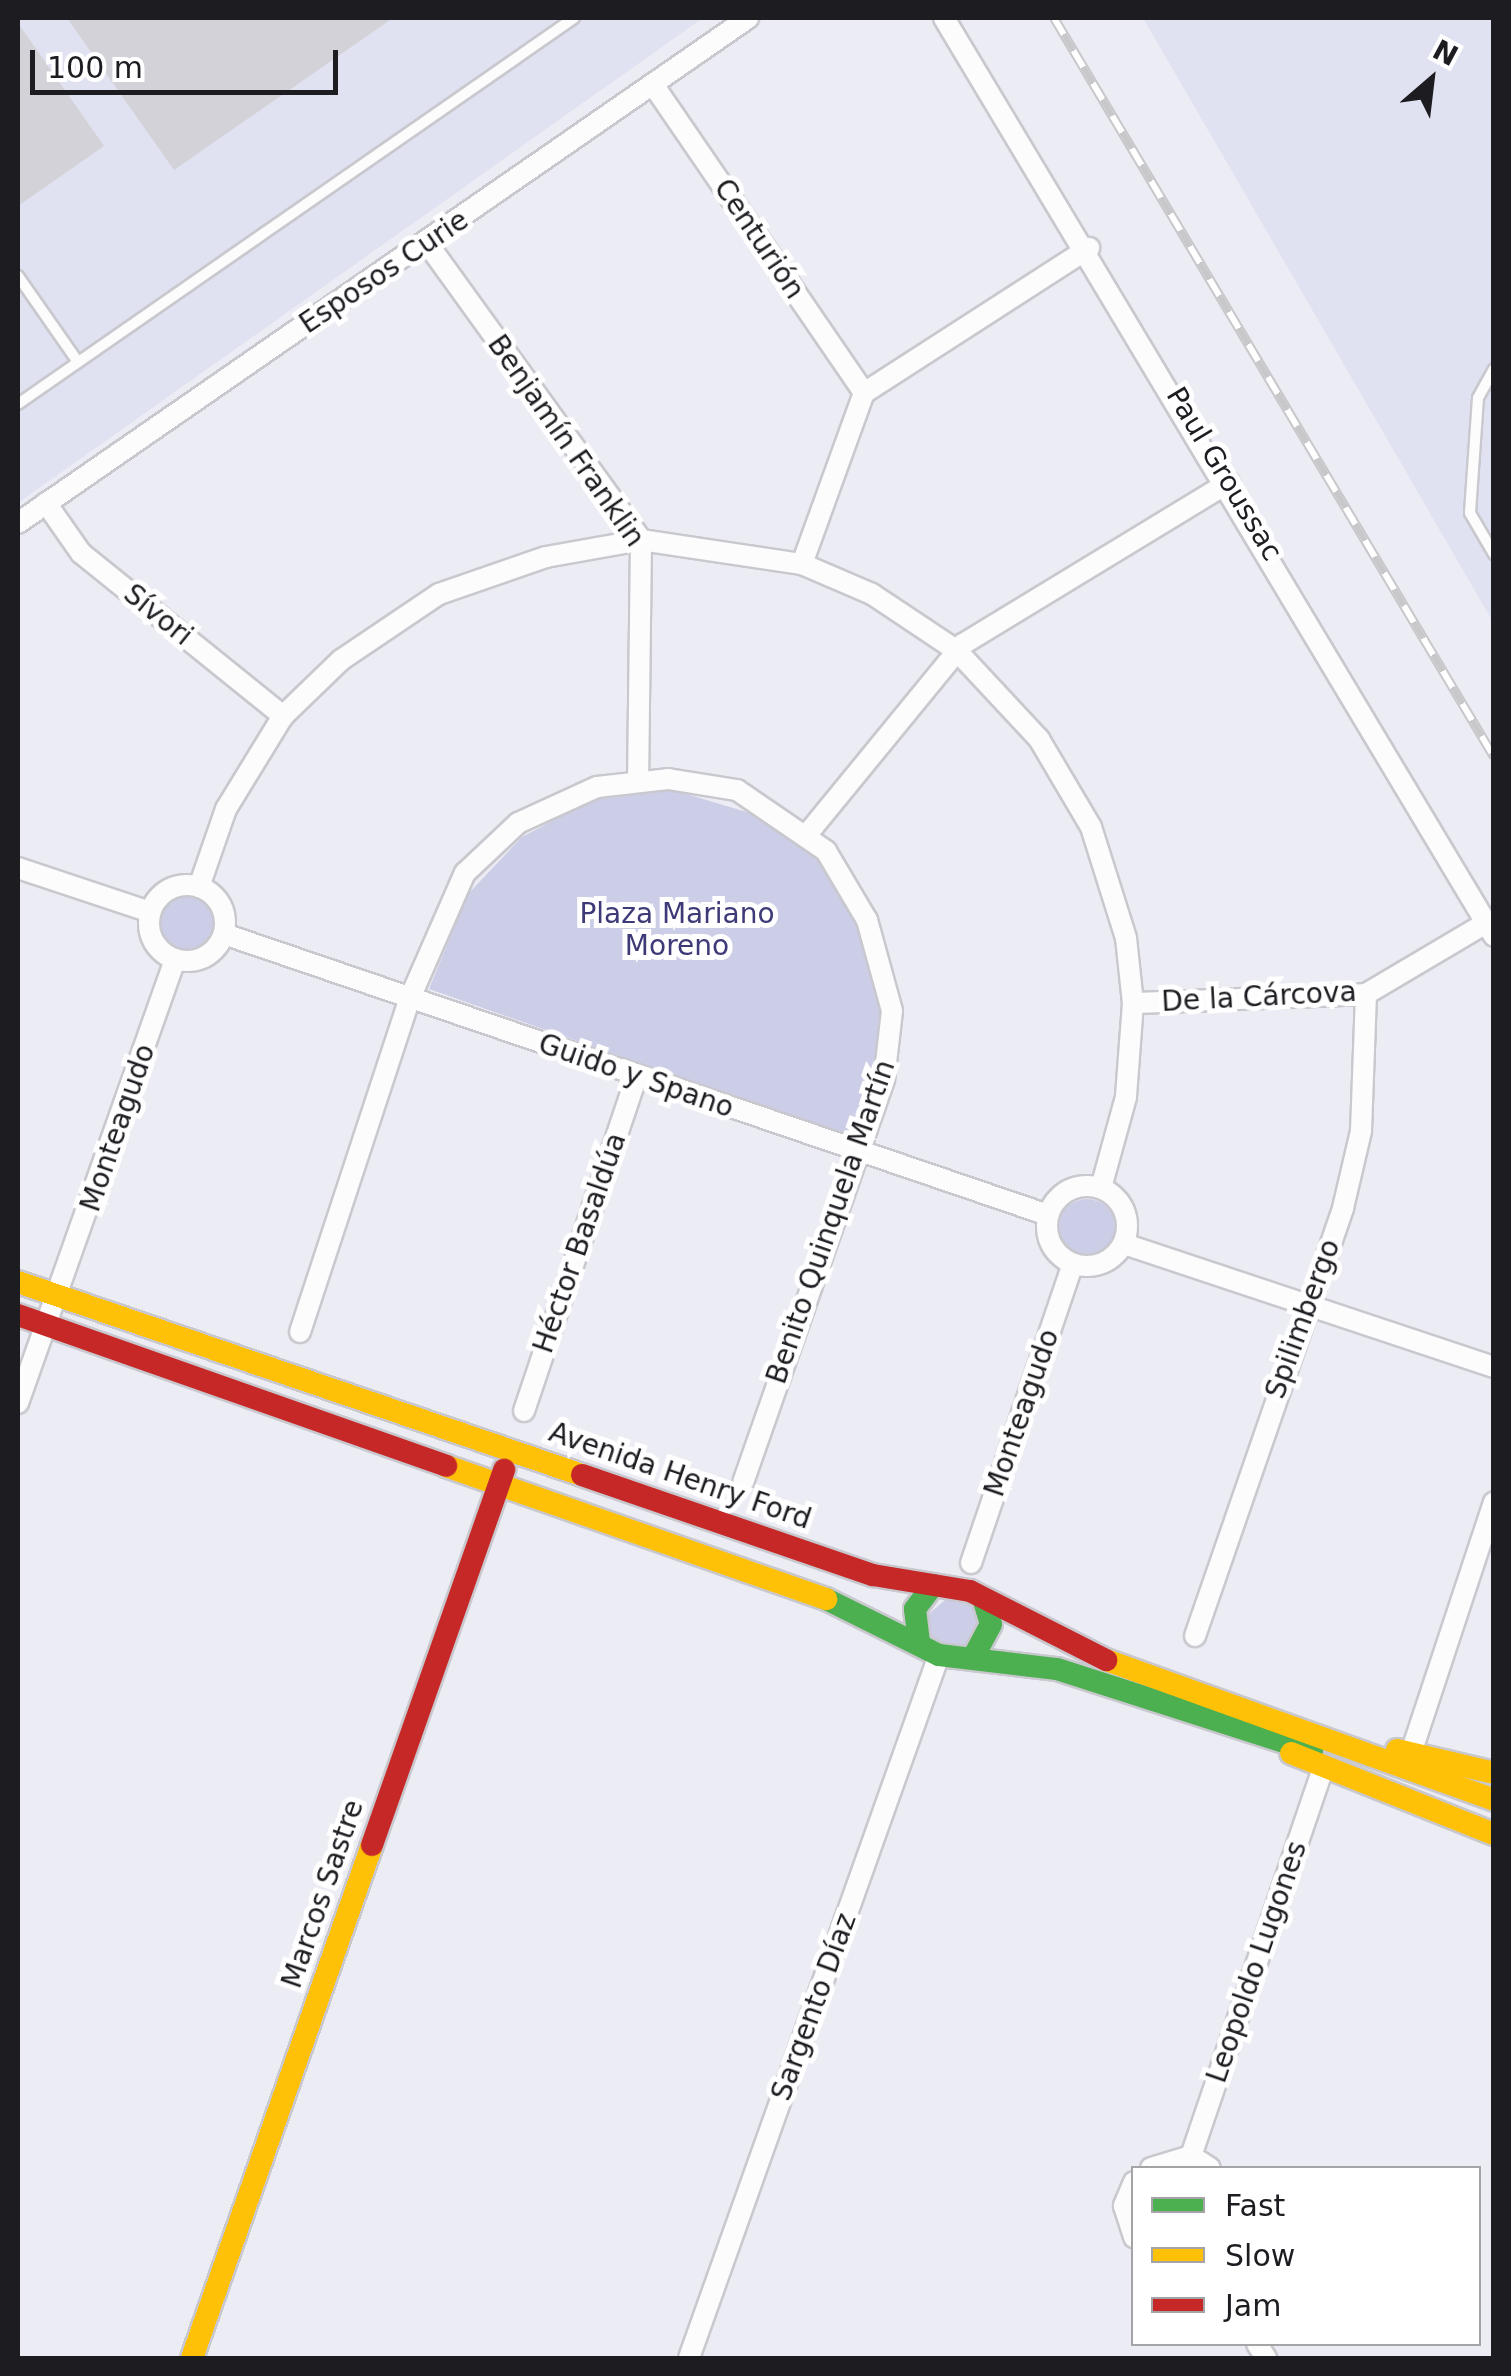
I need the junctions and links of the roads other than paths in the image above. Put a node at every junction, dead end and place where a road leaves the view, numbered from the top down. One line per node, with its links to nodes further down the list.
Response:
1 (574, 18): 8 (lane)
2 (748, 18): 4 (street, Esposos Curie)
3 (944, 18): 6 (street, Paul Groussac)
4 (654, 86): 5 (street, Esposos Curie); 10 (street, Centurión)
5 (427, 243): 13 (street, Esposos Curie); 15 (street, Benjamín Franklin)
6 (1089, 248): 10 (street); 12 (street, Paul Groussac)
7 (18, 276): 8 (lane)
8 (78, 362): 11 (lane)
9 (1494, 369): 16 (lane)
10 (864, 393): 17 (street)
11 (18, 404)
12 (1229, 482): 18 (street); 25 (street, Paul Groussac)
13 (46, 503): 14 (street, Esposos Curie); 19 (street, Sívori)
14 (18, 523)
15 (641, 540): 17 (street); 19 (street); 20 (street, Benjamín Franklin)
16 (1494, 554)
17 (802, 564): 18 (street)
18 (956, 650): 21 (street); 30 (street)
19 (283, 716): 23 (street)
20 (638, 778): 21 (street, Benito Quinquela Martín); 29 (street, Benito Quinquela Martín)
21 (809, 832): 32 (street, Benito Quinquela Martín)
22 (18, 868): 24 (street)
23 (199, 887): 24 (street); 26 (street)
24 (150, 912): 27 (street)
25 (1490, 930): 28 (street, De la Cárcova)
26 (224, 934): 27 (street); 29 (street, Guido y Spano)
27 (175, 959): 38 (street, Monteagudo)
28 (1366, 994): 30 (street, De la Cárcova); 39 (street, Spilimbergo)
29 (410, 998): 31 (street, Guido y Spano); 42 (street, Benito Quinquela Martín)
30 (1133, 1003): 33 (street)
31 (636, 1076): 32 (street, Guido y Spano); 45 (street, Héctor Basaldúa)
32 (856, 1153): 34 (street, Guido y Spano); 47 (street, Benito Quinquela Martín)
33 (1102, 1188): 34 (street); 35 (street)
34 (1048, 1215): 36 (street)
35 (1124, 1244): 36 (street); 39 (street)
36 (1073, 1264): 50 (street, Monteagudo)
37 (18, 1282): 38 (main road, Avenida Henry Ford)
38 (61, 1296): 41 (street, Monteagudo); 46 (main road, Avenida Henry Ford)
39 (1308, 1301): 43 (street); 53 (street, Spilimbergo)
40 (18, 1315): 41 (main road)
41 (44, 1324): 44 (street, Monteagudo); 48 (main road)
42 (300, 1332)
43 (1494, 1367)
44 (18, 1403)
45 (524, 1411)
46 (511, 1449): 48 (main road, Marcos Sastre); 51 (main road, Avenida Henry Ford)
47 (743, 1482)
48 (498, 1485): 54 (main road); 70 (main road, Marcos Sastre)
49 (1494, 1502): 59 (street)
50 (971, 1563)
51 (933, 1584): 52 (main road, Avenida Henry Ford); 54 (main road)
52 (984, 1602): 56 (main road); 57 (main road, Avenida Henry Ford)
53 (1195, 1636)
54 (918, 1642): 55 (main road)
55 (939, 1656): 56 (main road, Avenida Henry Ford); 71 (street, Sargento Díaz)
56 (974, 1656): 58 (main road, Avenida Henry Ford)
57 (1316, 1735): 59 (main road, Avenida Henry Ford); 62 (main road, Avenida Henry Ford)
58 (1258, 1736): 60 (main road, Avenida Henry Ford); 62 (main road, Avenida Henry Ford)
59 (1411, 1752): 61 (main road, Avenida Henry Ford)
60 (1323, 1768): 64 (main road, Avenida Henry Ford); 65 (street, Leopoldo Lugones)
61 (1494, 1773)
62 (1458, 1788): 63 (main road, Avenida Henry Ford)
63 (1494, 1800)
64 (1494, 1834)
65 (1191, 2156): 66 (street); 67 (street)
66 (1158, 2166)
67 (1207, 2166)
68 (1131, 2189): 69 (street)
69 (1131, 2227)
70 (192, 2358)
71 (689, 2358)

